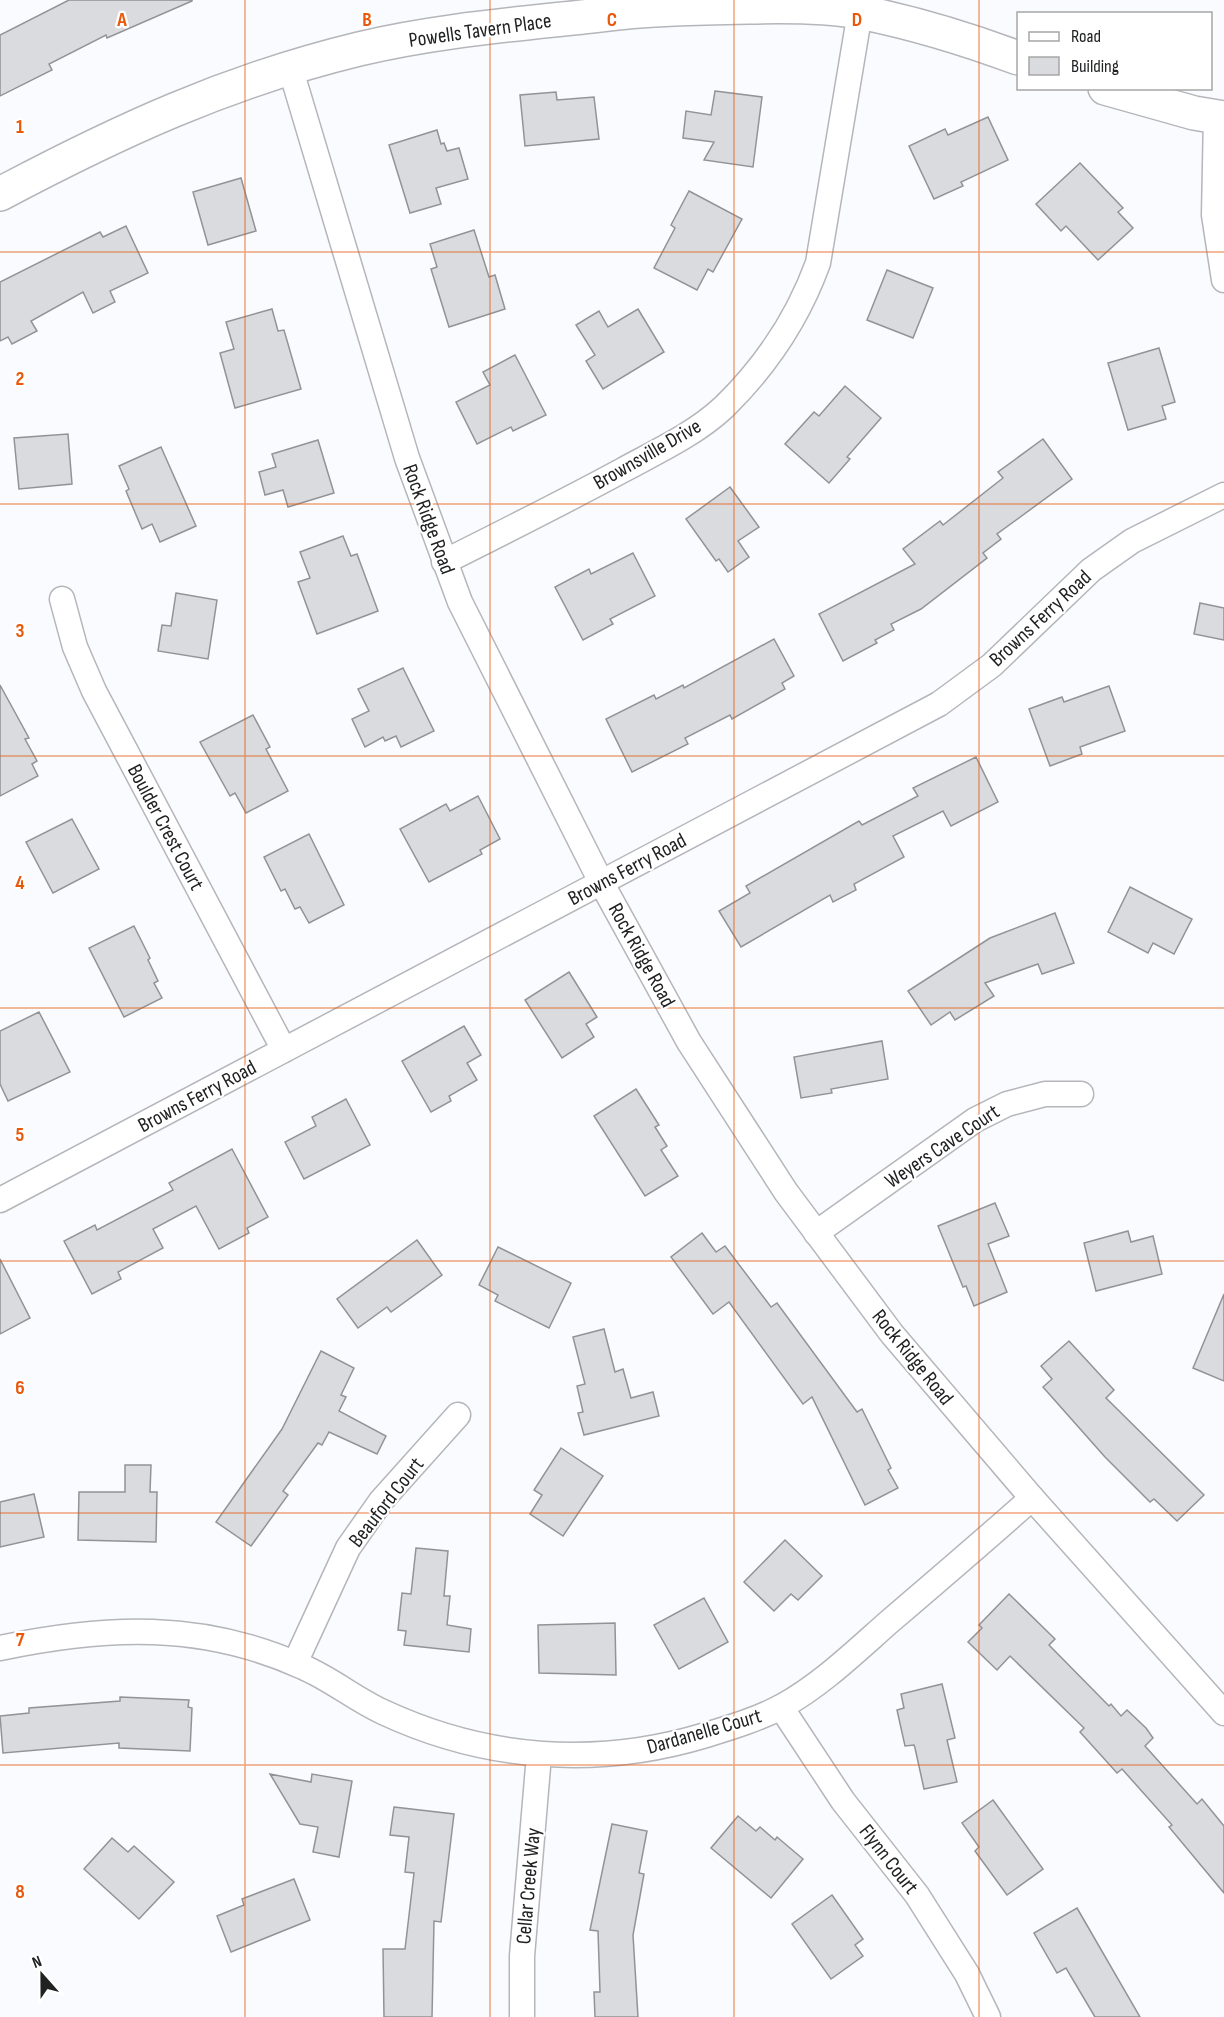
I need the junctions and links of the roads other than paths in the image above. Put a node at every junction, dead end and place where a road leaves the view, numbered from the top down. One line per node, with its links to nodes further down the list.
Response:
1 (613, 7): 2 (street, Powells Tavern Place); 4 (street, Powells Tavern Place)
2 (860, 12): 3 (street, Powells Tavern Place); 10 (street, Brownsville Drive)
3 (1017, 58)
4 (290, 67): 7 (street, Powells Tavern Place); 10 (street, Rock Ridge Road)
5 (1113, 90): 6 (street)
6 (1220, 117): 8 (street)
7 (0, 194)
8 (1224, 280)
9 (1224, 495): 12 (street, Browns Ferry Road)
10 (444, 562): 12 (street, Rock Ridge Road)
11 (62, 599): 13 (street, Boulder Crest Court)
12 (601, 882): 13 (street, Browns Ferry Road); 16 (street, Rock Ridge Road)
13 (284, 1050): 15 (street, Browns Ferry Road)
14 (1081, 1094): 16 (street, Weyers Cave Court)
15 (0, 1200)
16 (816, 1233): 18 (street, Rock Ridge Road)
17 (458, 1415): 20 (street, Beauford Court)
18 (1032, 1498): 21 (street, Dardanelle Court); 22 (street, Rock Ridge Road)
19 (0, 1648): 20 (street, Dardanelle Court)
20 (295, 1663): 23 (street, Dardanelle Court)
21 (781, 1707): 23 (street, Dardanelle Court); 25 (street, Flynn Court)
22 (1224, 1713)
23 (539, 1755): 24 (street, Cellar Creek Way)
24 (522, 2017)
25 (988, 2017)

